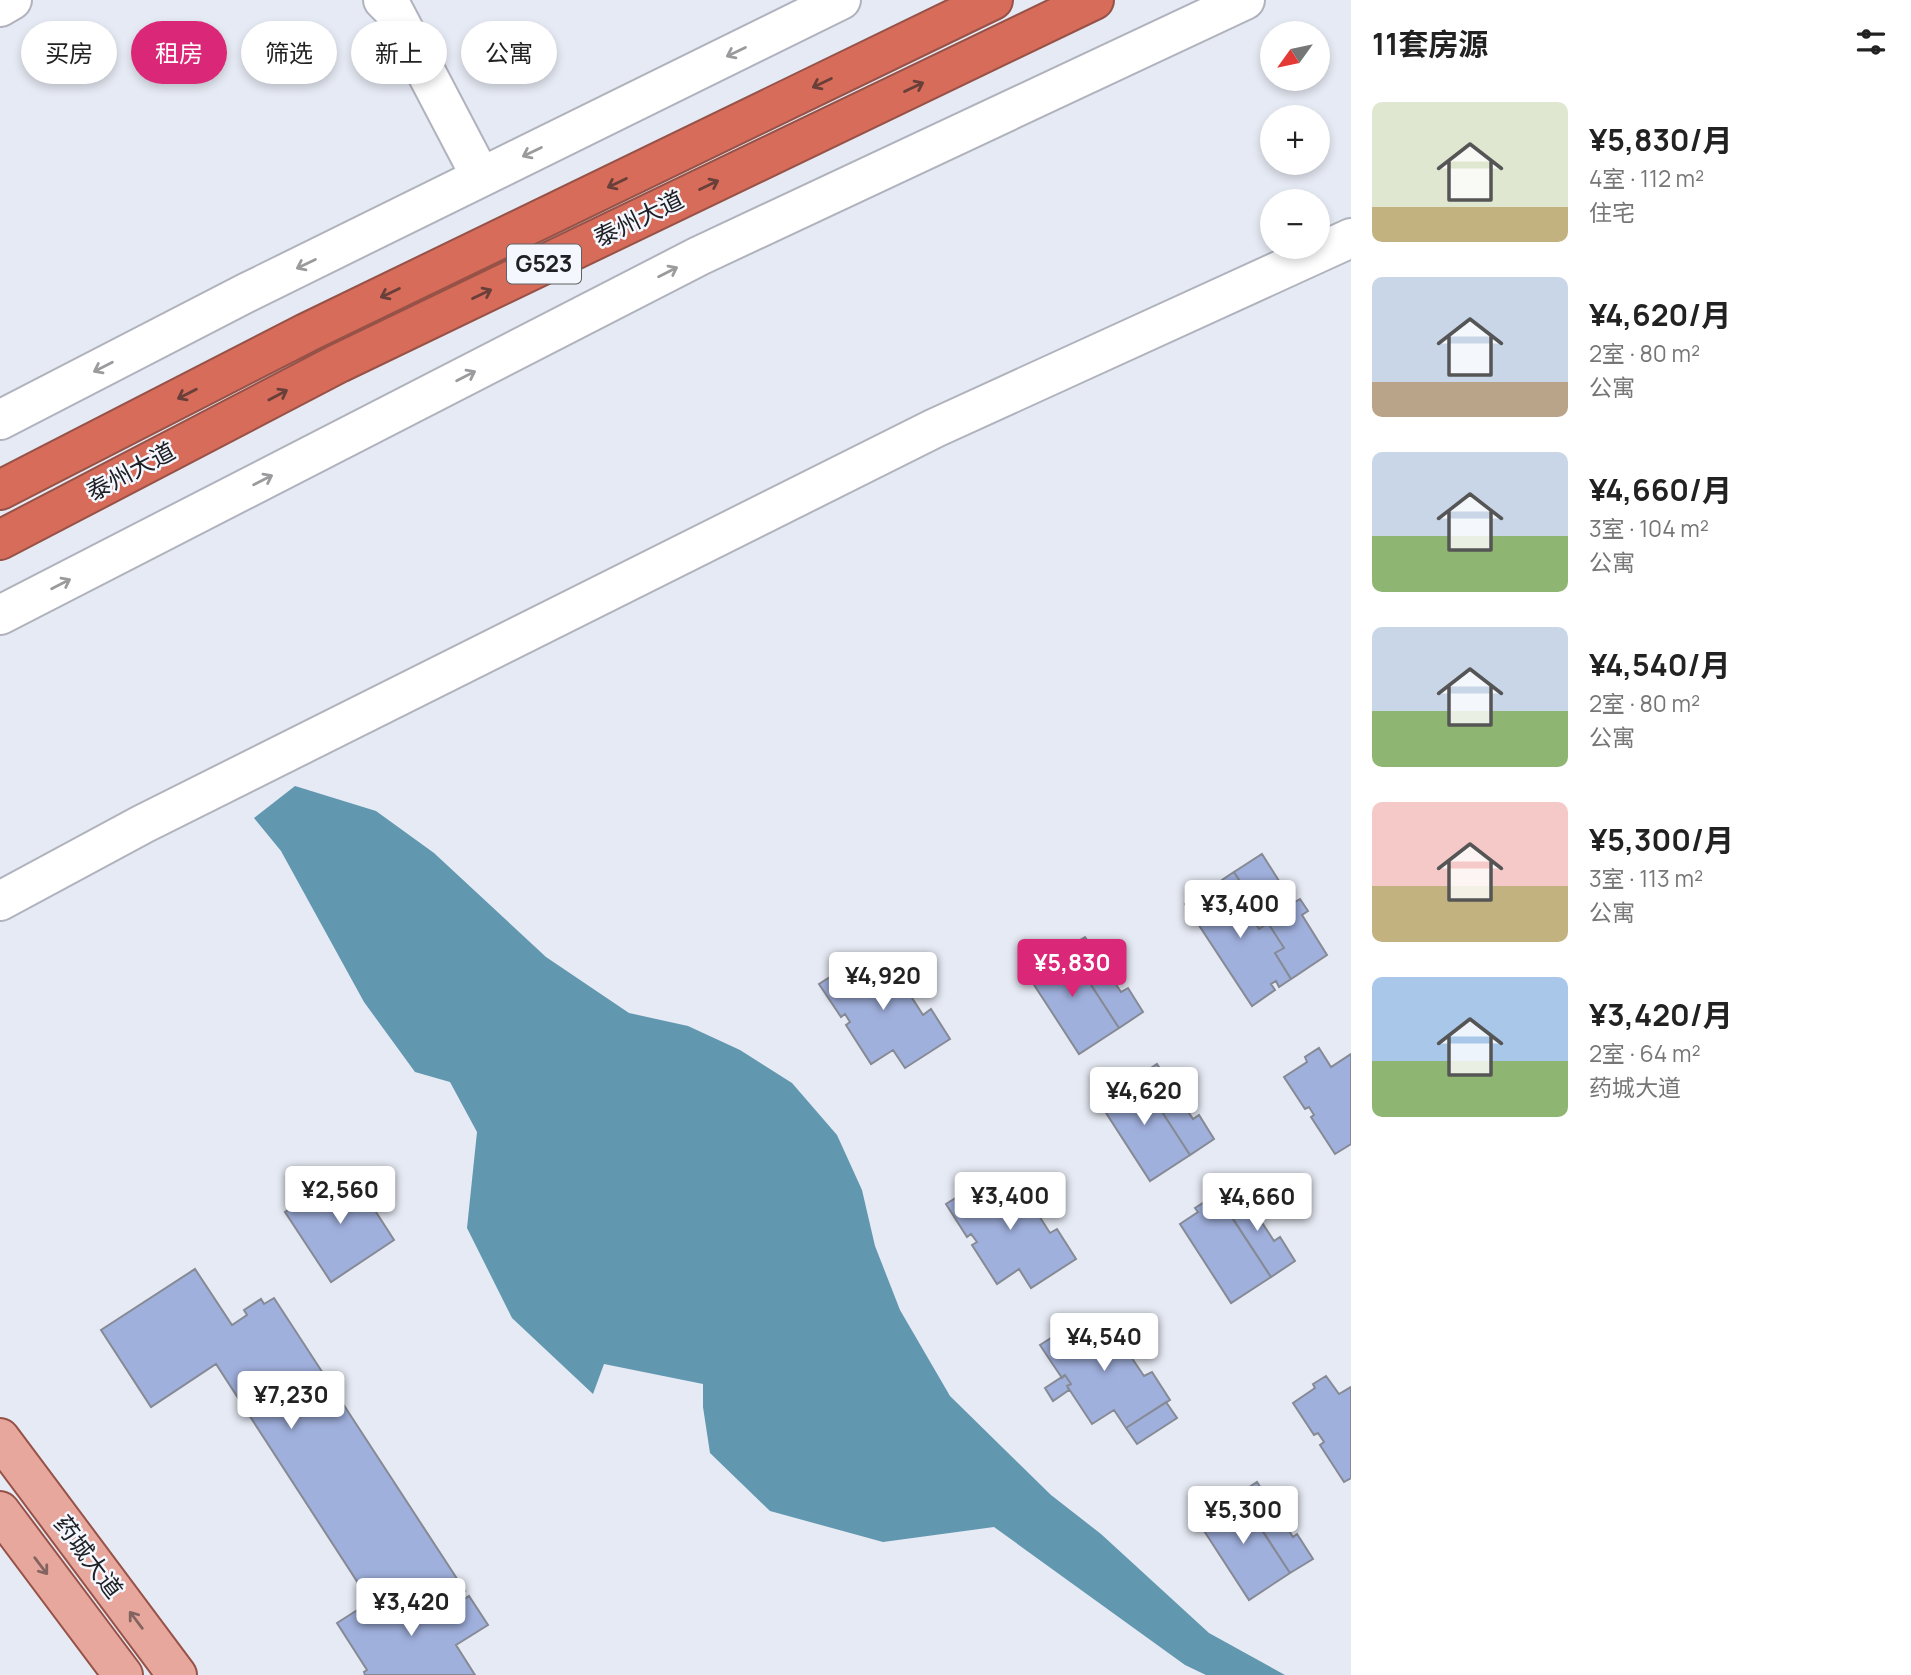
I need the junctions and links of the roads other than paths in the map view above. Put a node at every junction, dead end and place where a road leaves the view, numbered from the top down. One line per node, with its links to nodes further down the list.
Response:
1 (12, 0): 7 (street)
2 (383, 0): 8 (street)
3 (841, 0): 8 (street, one-way to 8)
4 (993, 0): 11 (highway, 泰州大道 / G523, one-way to 11)
5 (1094, 0): 12 (highway, 泰州大道 / G523, one-way to 5)
6 (1245, 0): 13 (street, one-way to 6)
7 (0, 7)
8 (481, 177): 10 (street, one-way to 10)
9 (1351, 237): 14 (street)
10 (0, 419)
11 (0, 490)
12 (0, 540)
13 (0, 615)
14 (0, 901)
15 (0, 1438): 18 (main road, 药城大道, one-way to 15)
16 (0, 1511): 17 (main road, 药城大道, one-way to 17)
17 (123, 1675)
18 (177, 1675)

